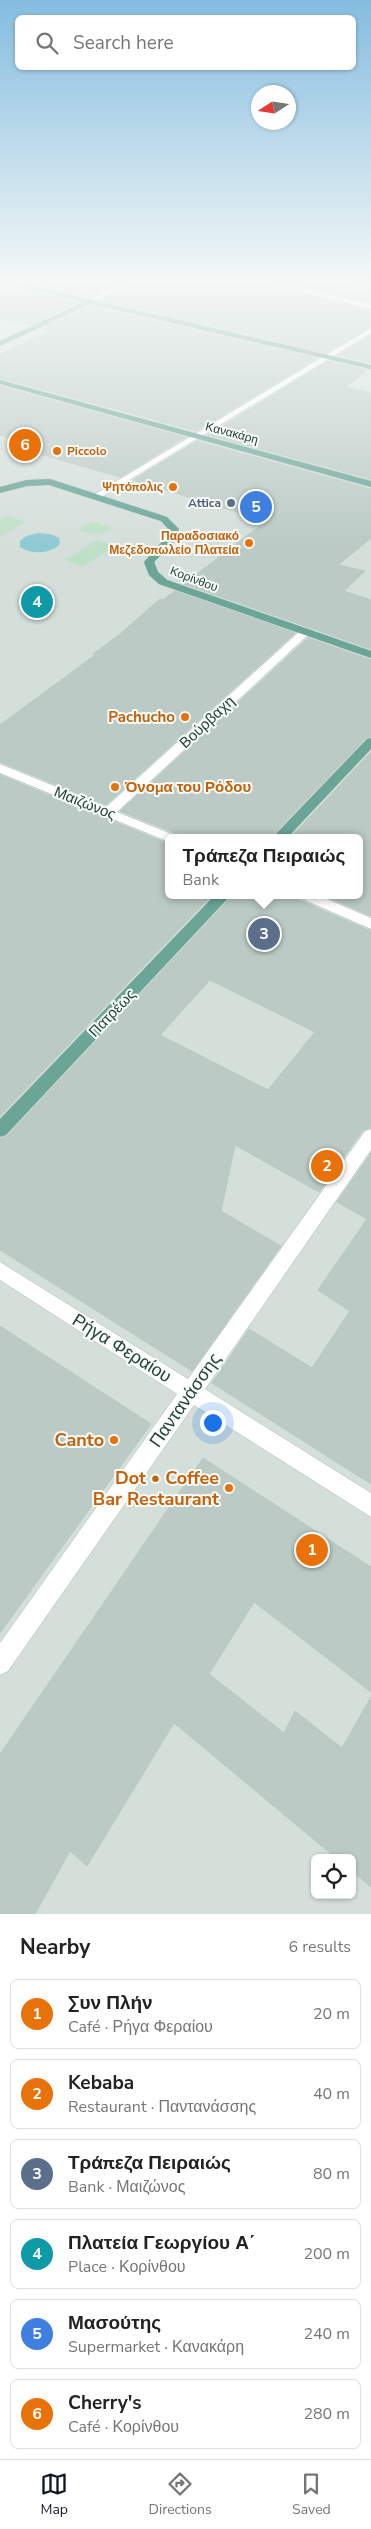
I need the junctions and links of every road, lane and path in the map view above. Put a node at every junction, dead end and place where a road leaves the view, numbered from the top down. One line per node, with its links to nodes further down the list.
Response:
1 (304, 370): 3 (street)
2 (0, 382): 3 (main road, Κανακάρη)
3 (194, 436): 4 (main road, Κανακάρη); 6 (street)
4 (371, 484)
5 (0, 490): 6 (main road, Κορίνθου)
6 (96, 497): 7 (main road, Κορίνθου)
7 (305, 632): 8 (main road, Κορίνθου); 11 (street, Βούρβαχη)
8 (371, 655)
9 (371, 742): 12 (main road)
10 (0, 768): 11 (street, Μαιζώνος)
11 (108, 813): 13 (street, Μαιζώνος)
12 (283, 834)
13 (165, 836)
14 (220, 899): 17 (main road, Πατρέως)
15 (314, 899): 16 (street)
16 (371, 924)
17 (0, 1130)
18 (371, 1136): 20 (street, Παντανάσσης)
19 (0, 1270): 20 (street, Ρήγα Φεραίου)
20 (191, 1392): 21 (street, Ρήγα Φεραίου); 22 (street, Παντανάσσης)
21 (371, 1506)
22 (0, 1663)

